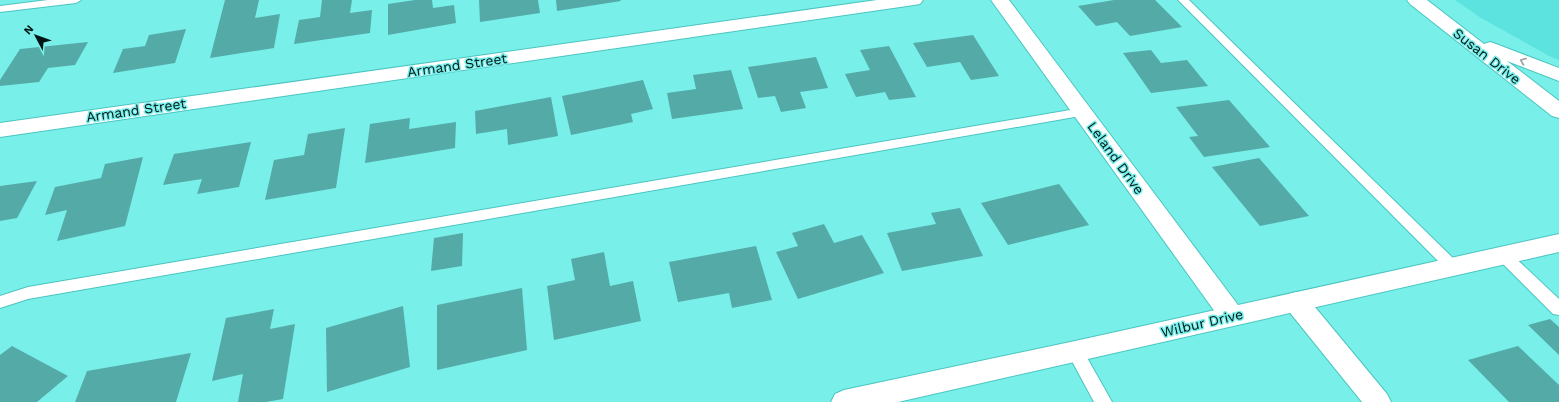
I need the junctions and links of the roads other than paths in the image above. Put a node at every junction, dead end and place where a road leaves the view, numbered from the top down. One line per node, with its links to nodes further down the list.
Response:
1 (76, 0): 6 (lane)
2 (914, 0): 11 (street, Armand Street)
3 (1000, 0): 10 (street, Leland Drive)
4 (1183, 0): 14 (lane)
5 (1416, 0): 7 (street, Susan Drive)
6 (0, 9)
7 (1463, 37): 8 (street, one-way to 7); 9 (street, Susan Drive)
8 (1559, 75)
9 (1559, 111)
10 (1082, 112): 15 (lane); 18 (street, Leland Drive)
11 (0, 130)
12 (1559, 243): 13 (street, Wilbur Drive)
13 (1502, 255): 14 (street, Wilbur Drive); 17 (lane)
14 (1452, 266): 16 (street, Wilbur Drive)
15 (0, 302)
16 (1296, 302): 18 (street, Wilbur Drive); 22 (street)
17 (1559, 309)
18 (1232, 316): 19 (street, Wilbur Drive)
19 (1074, 352): 20 (street, Wilbur Drive); 21 (lane)
20 (844, 402)
21 (1103, 402)
22 (1378, 402)

